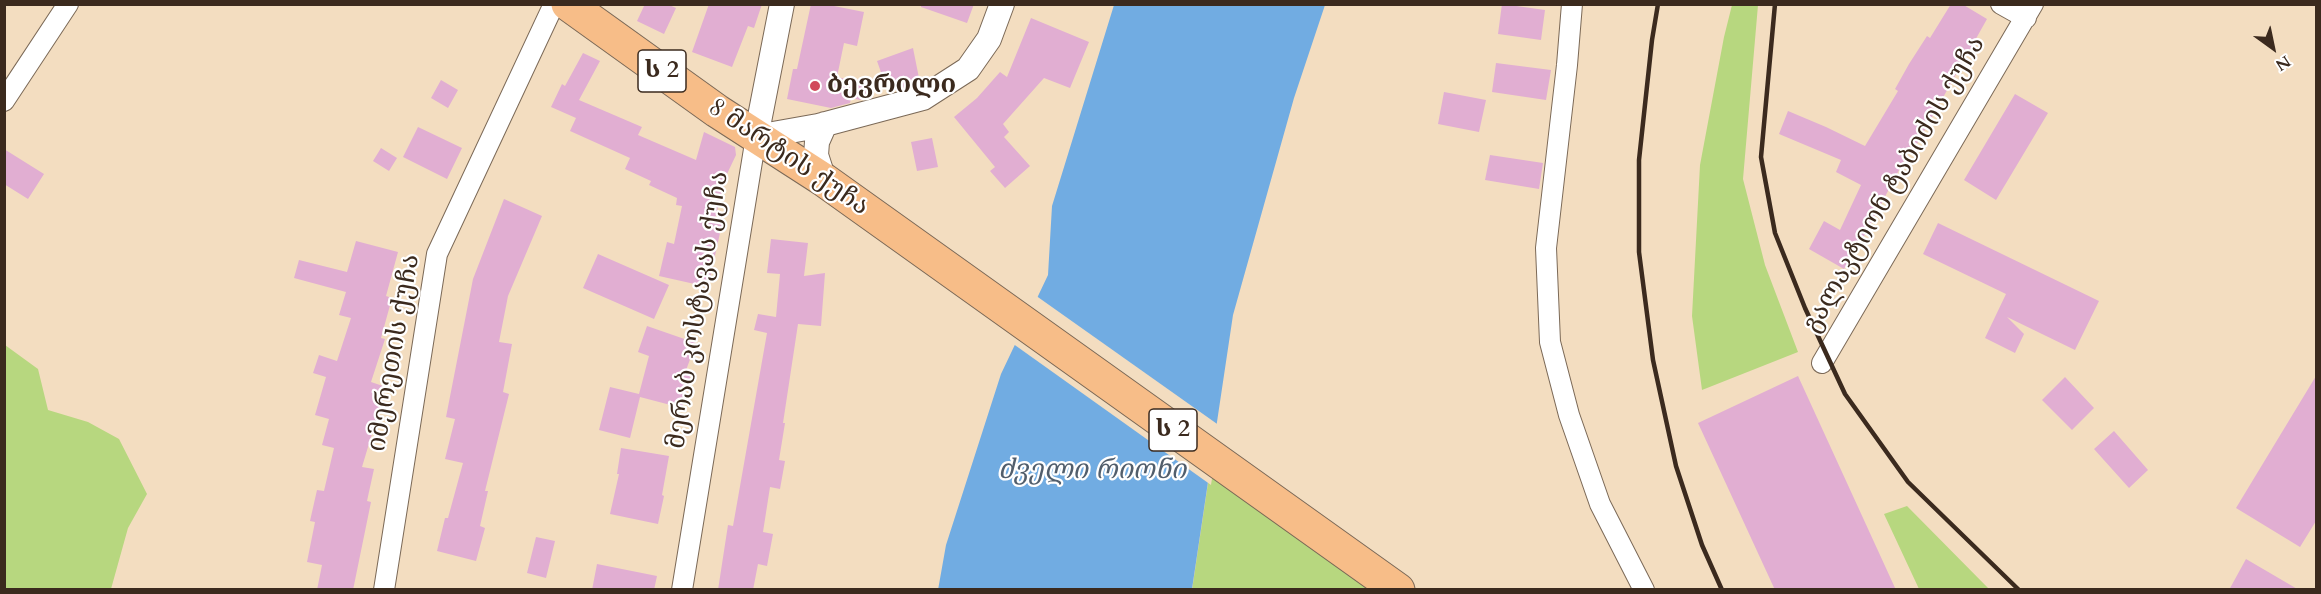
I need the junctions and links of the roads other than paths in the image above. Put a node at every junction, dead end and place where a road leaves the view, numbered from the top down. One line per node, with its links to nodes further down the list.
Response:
1 (68, 4): 9 (street)
2 (554, 4): 14 (street, იმერეთის ქუჩა)
3 (568, 4): 11 (highway, 8 მარტის ქუჩა / ს 2)
4 (782, 4): 11 (street, მერაბ კოსტავას ქუჩა)
5 (1002, 4): 10 (street)
6 (1572, 4): 17 (street)
7 (2001, 4): 8 (street)
8 (2029, 11): 13 (street, გალაკტიონ ტაბიძის ქუჩა)
9 (4, 101)
10 (825, 124): 11 (street); 12 (street)
11 (756, 137): 12 (highway, 8 მარტის ქუჩა / ს 2); 15 (street, მერაბ კოსტავას ქუჩა)
12 (824, 180): 16 (highway, 8 მარტის ქუჩა / ს 2)
13 (1822, 363)
14 (384, 590)
15 (682, 590)
16 (1398, 590)
17 (1644, 590)

